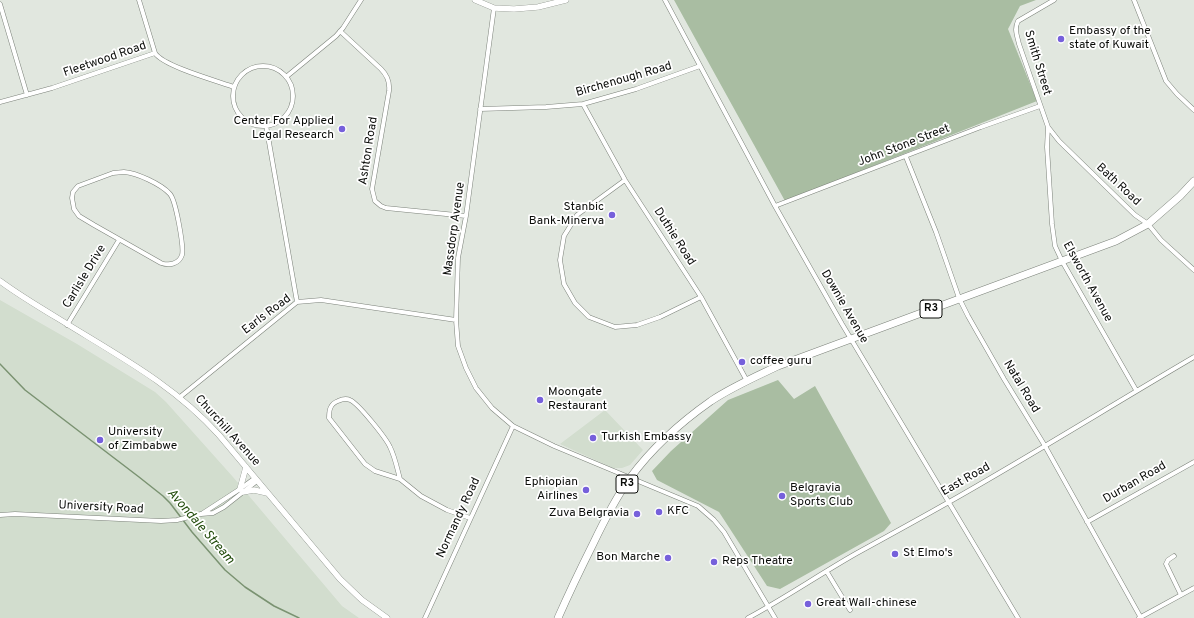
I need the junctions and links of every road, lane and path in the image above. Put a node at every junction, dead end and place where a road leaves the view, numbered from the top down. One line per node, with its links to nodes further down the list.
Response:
1 (139, 0): 11 (street)
2 (361, 0): 10 (street)
3 (475, 0): 9 (main road)
4 (566, 0): 9 (main road)
5 (665, 0): 12 (street, Downie Avenue)
6 (1054, 0): 18 (street, Smith Street)
7 (1134, 0): 20 (street)
8 (0, 4): 15 (street)
9 (494, 8): 19 (street, Massdorp Avenue)
10 (340, 31): 13 (street); 27 (street, Ashton Road)
11 (155, 53): 14 (street, Fleetwood Road); 15 (street, Fleetwood Road)
12 (700, 66): 17 (street, Birchenough Road); 26 (street, Downie Avenue)
13 (286, 77): 14 (street); 21 (street)
14 (234, 87): 21 (street)
15 (27, 95): 16 (street, Fleetwood Road)
16 (0, 102)
17 (583, 104): 19 (street, Birchenough Road); 24 (street, Duthie Road)
18 (1040, 106): 22 (street, Bath Road); 23 (street, John Stone Street)
19 (480, 109): 27 (street, Massdorp Avenue)
20 (1194, 110)
21 (266, 126): 35 (street)
22 (1048, 128): 28 (street, Bath Road); 30 (street, Elsworth Avenue)
23 (906, 157): 26 (street, John Stone Street); 34 (street, Natal Road)
24 (625, 180): 33 (street, Duthie Road); 33 (street)
25 (1194, 181): 28 (highway, R3)
26 (776, 206): 38 (street, Downie Avenue)
27 (466, 216): 36 (street, Massdorp Avenue)
28 (1148, 224): 30 (highway, R3); 31 (street, Bath Road)
29 (119, 240): 29 (street, Carlisle Drive); 37 (street, Carlisle Drive)
30 (1062, 261): 34 (highway, R3); 41 (street, Elsworth Avenue)
31 (1194, 270)
32 (0, 281): 37 (main road, Churchill Avenue)
33 (701, 297): 40 (street, Duthie Road)
34 (959, 298): 38 (highway, R3); 44 (street, Natal Road)
35 (297, 302): 36 (street, Earls Road); 42 (street, Earls Road)
36 (456, 320): 43 (street, Massdorp Avenue)
37 (68, 325): 42 (main road, Churchill Avenue)
38 (851, 339): 40 (highway, R3); 52 (street, Downie Avenue)
39 (1194, 357): 41 (street, East Road)
40 (747, 381): 47 (highway, R3)
41 (1136, 390): 44 (street, East Road)
42 (180, 397): 46 (main road, Churchill Avenue)
43 (513, 426): 47 (street, Massdorp Avenue); 54 (street, Normandy Road)
44 (1045, 446): 52 (street, East Road); 55 (street, Natal Road)
45 (1194, 462): 55 (street, Durban Road)
46 (246, 467): 49 (main road, Churchill Avenue); 50 (main road)
47 (631, 478): 60 (street, Massdorp Avenue); 64 (highway, R3)
48 (400, 479): 48 (street); 54 (street)
49 (256, 480): 50 (street, University Road); 51 (main road, Churchill Avenue)
50 (242, 491): 51 (main road); 53 (street, University Road)
51 (269, 494): 62 (main road, Churchill Avenue)
52 (949, 502): 57 (street, East Road); 67 (street, Downie Avenue)
53 (0, 515)
54 (470, 518): 63 (street, Normandy Road)
55 (1087, 522): 68 (street, Natal Road)
56 (1174, 556): 59 (street)
57 (827, 572): 60 (street, East Road); 61 (street)
58 (1194, 588): 59 (street)
59 (1181, 595): 68 (street)
60 (769, 607): 65 (street, East Road); 66 (street, Massdorp Avenue)
61 (850, 610)
62 (387, 618)
63 (425, 618)
64 (558, 618)
65 (748, 618)
66 (776, 618)
67 (1018, 618)
68 (1140, 618)

